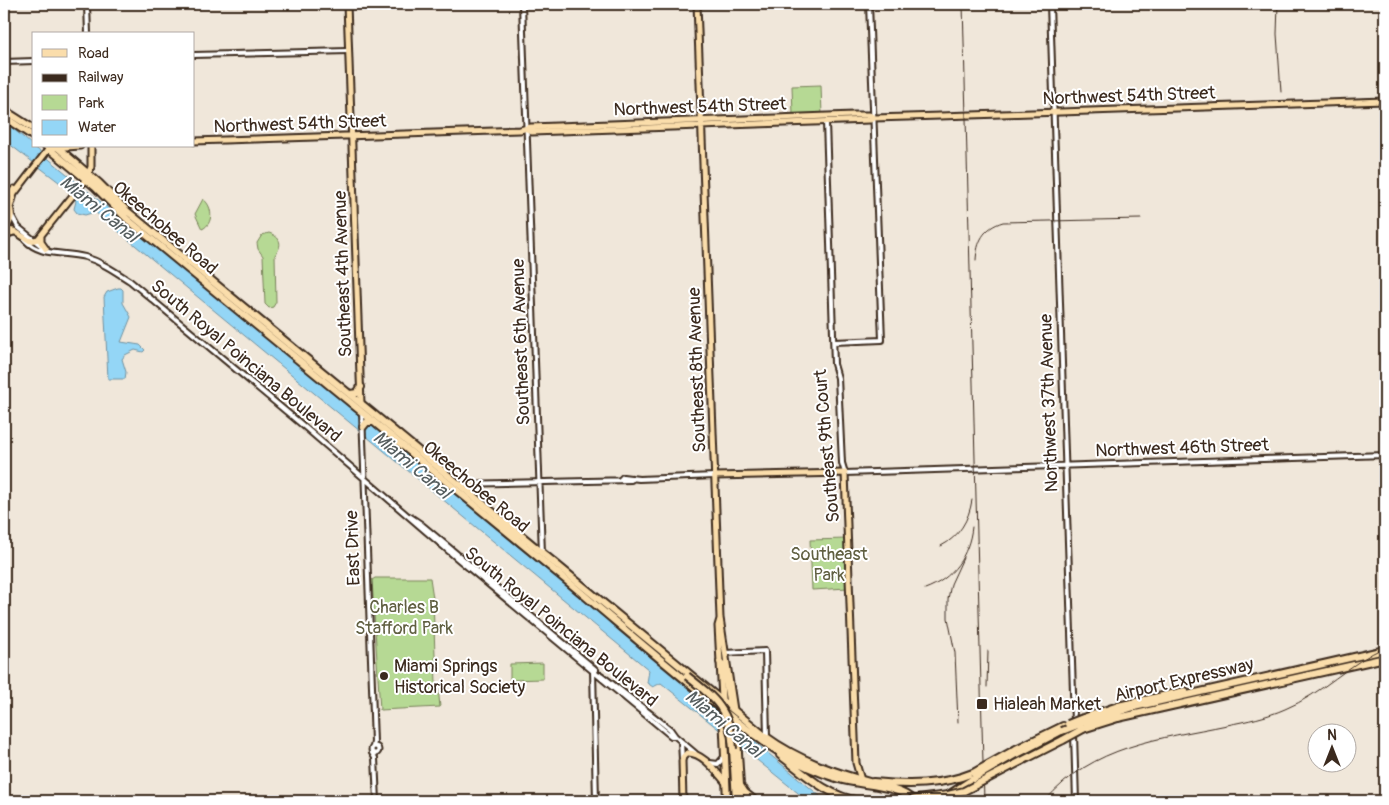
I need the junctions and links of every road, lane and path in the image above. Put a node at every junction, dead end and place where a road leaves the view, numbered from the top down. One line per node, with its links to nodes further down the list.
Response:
1 (87, 4): 7 (street)
2 (347, 4): 8 (main road, Southeast 4th Avenue)
3 (522, 4): 22 (street, Southeast 6th Avenue)
4 (698, 4): 20 (main road, Southeast 8th Avenue)
5 (869, 4): 16 (street)
6 (1050, 4): 14 (street, Northwest 37th Avenue)
7 (88, 32)
8 (348, 50): 9 (street); 24 (main road, Southeast 4th Avenue)
9 (195, 55)
10 (32, 61): 11 (street)
11 (4, 62)
12 (1385, 101): 14 (main road, Northwest 54th Street)
13 (4, 110): 21 (highway)
14 (1053, 112): 16 (main road, Northwest 54th Street); 55 (street, Northwest 37th Avenue)
15 (4, 116): 25 (highway)
16 (874, 118): 17 (main road, Northwest 54th Street); 18 (main road, Northwest 54th Street); 45 (street)
17 (790, 121): 18 (main road, Northwest 54th Street); 20 (main road, Northwest 54th Street); 20 (main road, Northwest 54th Street)
18 (826, 122): 45 (street, Southeast 9th Court)
19 (614, 124): 20 (main road, Northwest 54th Street); 22 (main road, Northwest 54th Street); 23 (main road)
20 (702, 124): 23 (main road, Northwest 54th Street); 58 (main road, Southeast 8th Avenue)
21 (32, 128)
22 (527, 129): 23 (main road, Northwest 54th Street); 24 (main road, Northwest 54th Street); 61 (street, Southeast 6th Avenue)
23 (579, 131)
24 (351, 135): 26 (main road, Northwest 54th Street); 46 (main road, Southeast 4th Avenue)
25 (32, 136)
26 (195, 141)
27 (50, 148): 29 (main road); 30 (highway, Okeechobee Road)
28 (91, 148): 30 (main road)
29 (31, 171): 31 (main road); 33 (main road)
30 (86, 179): 37 (main road); 43 (highway, Okeechobee Road); 44 (highway, Okeechobee Road)
31 (4, 196)
32 (4, 200): 33 (main road)
33 (10, 208): 34 (main road)
34 (12, 216): 35 (main road); 40 (street, South Royal Poinciana Boulevard)
35 (5, 231): 36 (main road, South Royal Poinciana Boulevard)
36 (16, 232): 38 (main road); 39 (main road, South Royal Poinciana Boulevard)
37 (41, 236): 40 (main road); 41 (main road)
38 (5, 238)
39 (24, 238): 40 (main road); 42 (street, South Royal Poinciana Boulevard)
40 (35, 241): 41 (street, South Royal Poinciana Boulevard)
41 (46, 249): 42 (street, South Royal Poinciana Boulevard)
42 (53, 252): 54 (street, South Royal Poinciana Boulevard)
43 (251, 321): 44 (highway); 49 (highway, Okeechobee Road)
44 (264, 324): 47 (highway, Okeechobee Road)
45 (834, 342): 57 (street, Southeast 9th Court)
46 (361, 387): 47 (highway); 48 (main road, Southeast 4th Avenue)
47 (350, 394): 48 (highway, Okeechobee Road)
48 (361, 403): 49 (main road, Southeast 4th Avenue); 63 (highway, Okeechobee Road)
49 (362, 414): 50 (highway, Okeechobee Road); 51 (street, East Drive)
50 (371, 421): 51 (highway); 60 (highway, Okeechobee Road)
51 (363, 427): 53 (street, East Drive)
52 (1385, 455): 55 (street, Northwest 46th Street)
53 (364, 460): 54 (street); 56 (street, East Drive)
54 (351, 466): 59 (street, South Royal Poinciana Boulevard)
55 (1065, 466): 57 (street, Northwest 46th Street); 110 (street, Northwest 37th Avenue)
56 (364, 467): 59 (street, East Drive); 62 (street)
57 (845, 472): 58 (main road); 90 (main road, Southeast 9th Court)
58 (715, 476): 61 (street); 68 (main road, Southeast 8th Avenue)
59 (364, 478): 62 (street, South Royal Poinciana Boulevard); 98 (street, East Drive)
60 (444, 480): 63 (highway); 78 (highway, Okeechobee Road)
61 (540, 482): 64 (street); 66 (street, Southeast 6th Avenue)
62 (372, 484): 73 (street, South Royal Poinciana Boulevard)
63 (458, 484): 64 (street); 65 (highway, Okeechobee Road)
64 (476, 484): 65 (highway)
65 (471, 494): 66 (highway, Okeechobee Road)
66 (542, 553): 67 (highway, Okeechobee Road)
67 (586, 589): 75 (highway, Okeechobee Road); 84 (highway, bridge)
68 (720, 618): 70 (main road); 72 (main road)
69 (1385, 650): 79 (highway, Airport Expressway)
70 (725, 653): 77 (main road); 82 (street)
71 (1385, 658): 79 (highway, Airport Expressway)
72 (720, 662): 74 (main road); 77 (highway)
73 (593, 669): 83 (street, South Royal Poinciana Boulevard); 99 (street)
74 (721, 687): 75 (highway); 76 (main road)
75 (713, 692): 76 (highway, Okeechobee Road)
76 (722, 699): 77 (highway, Okeechobee Road); 78 (highway)
77 (732, 708): 80 (highway); 82 (highway, Okeechobee Road)
78 (723, 714): 80 (highway, Okeechobee Road); 87 (highway)
79 (1083, 723): 91 (highway, Airport Expressway, bridge); 107 (highway, Airport Expressway, bridge)
80 (736, 724): 81 (highway, Okeechobee Road); 84 (highway)
81 (747, 733): 84 (highway); 85 (highway, Okeechobee Road)
82 (767, 737): 92 (highway, Okeechobee Road)
83 (681, 742): 86 (street, South Royal Poinciana Boulevard); 88 (street)
84 (736, 747): 97 (highway); 102 (highway)
85 (772, 748): 93 (highway, Okeechobee Road); 105 (highway)
86 (697, 754): 88 (main road); 89 (main road, South Royal Poinciana Boulevard)
87 (725, 755): 89 (street); 96 (highway)
88 (682, 761): 100 (main road)
89 (706, 762): 96 (main road, South Royal Poinciana Boulevard)
90 (856, 768): 92 (main road, Southeast 9th Court); 94 (main road, Southeast 9th Court)
91 (973, 776): 95 (highway); 109 (highway, Airport Expressway)
92 (852, 778): 93 (highway); 94 (highway, Okeechobee Road)
93 (840, 780): 107 (highway, Okeechobee Road)
94 (861, 780): 95 (highway, Okeechobee Road)
95 (869, 781): 108 (highway, Okeechobee Road)
96 (727, 784): 101 (highway)
97 (741, 786): 103 (highway); 104 (main road)
98 (376, 801)
99 (596, 801)
100 (683, 801)
101 (727, 801)
102 (736, 801)
103 (741, 801)
104 (756, 801)
105 (859, 801)
106 (889, 801): 107 (highway, Airport Expressway)
107 (909, 801)
108 (920, 801)
109 (938, 801)
110 (1076, 801)

